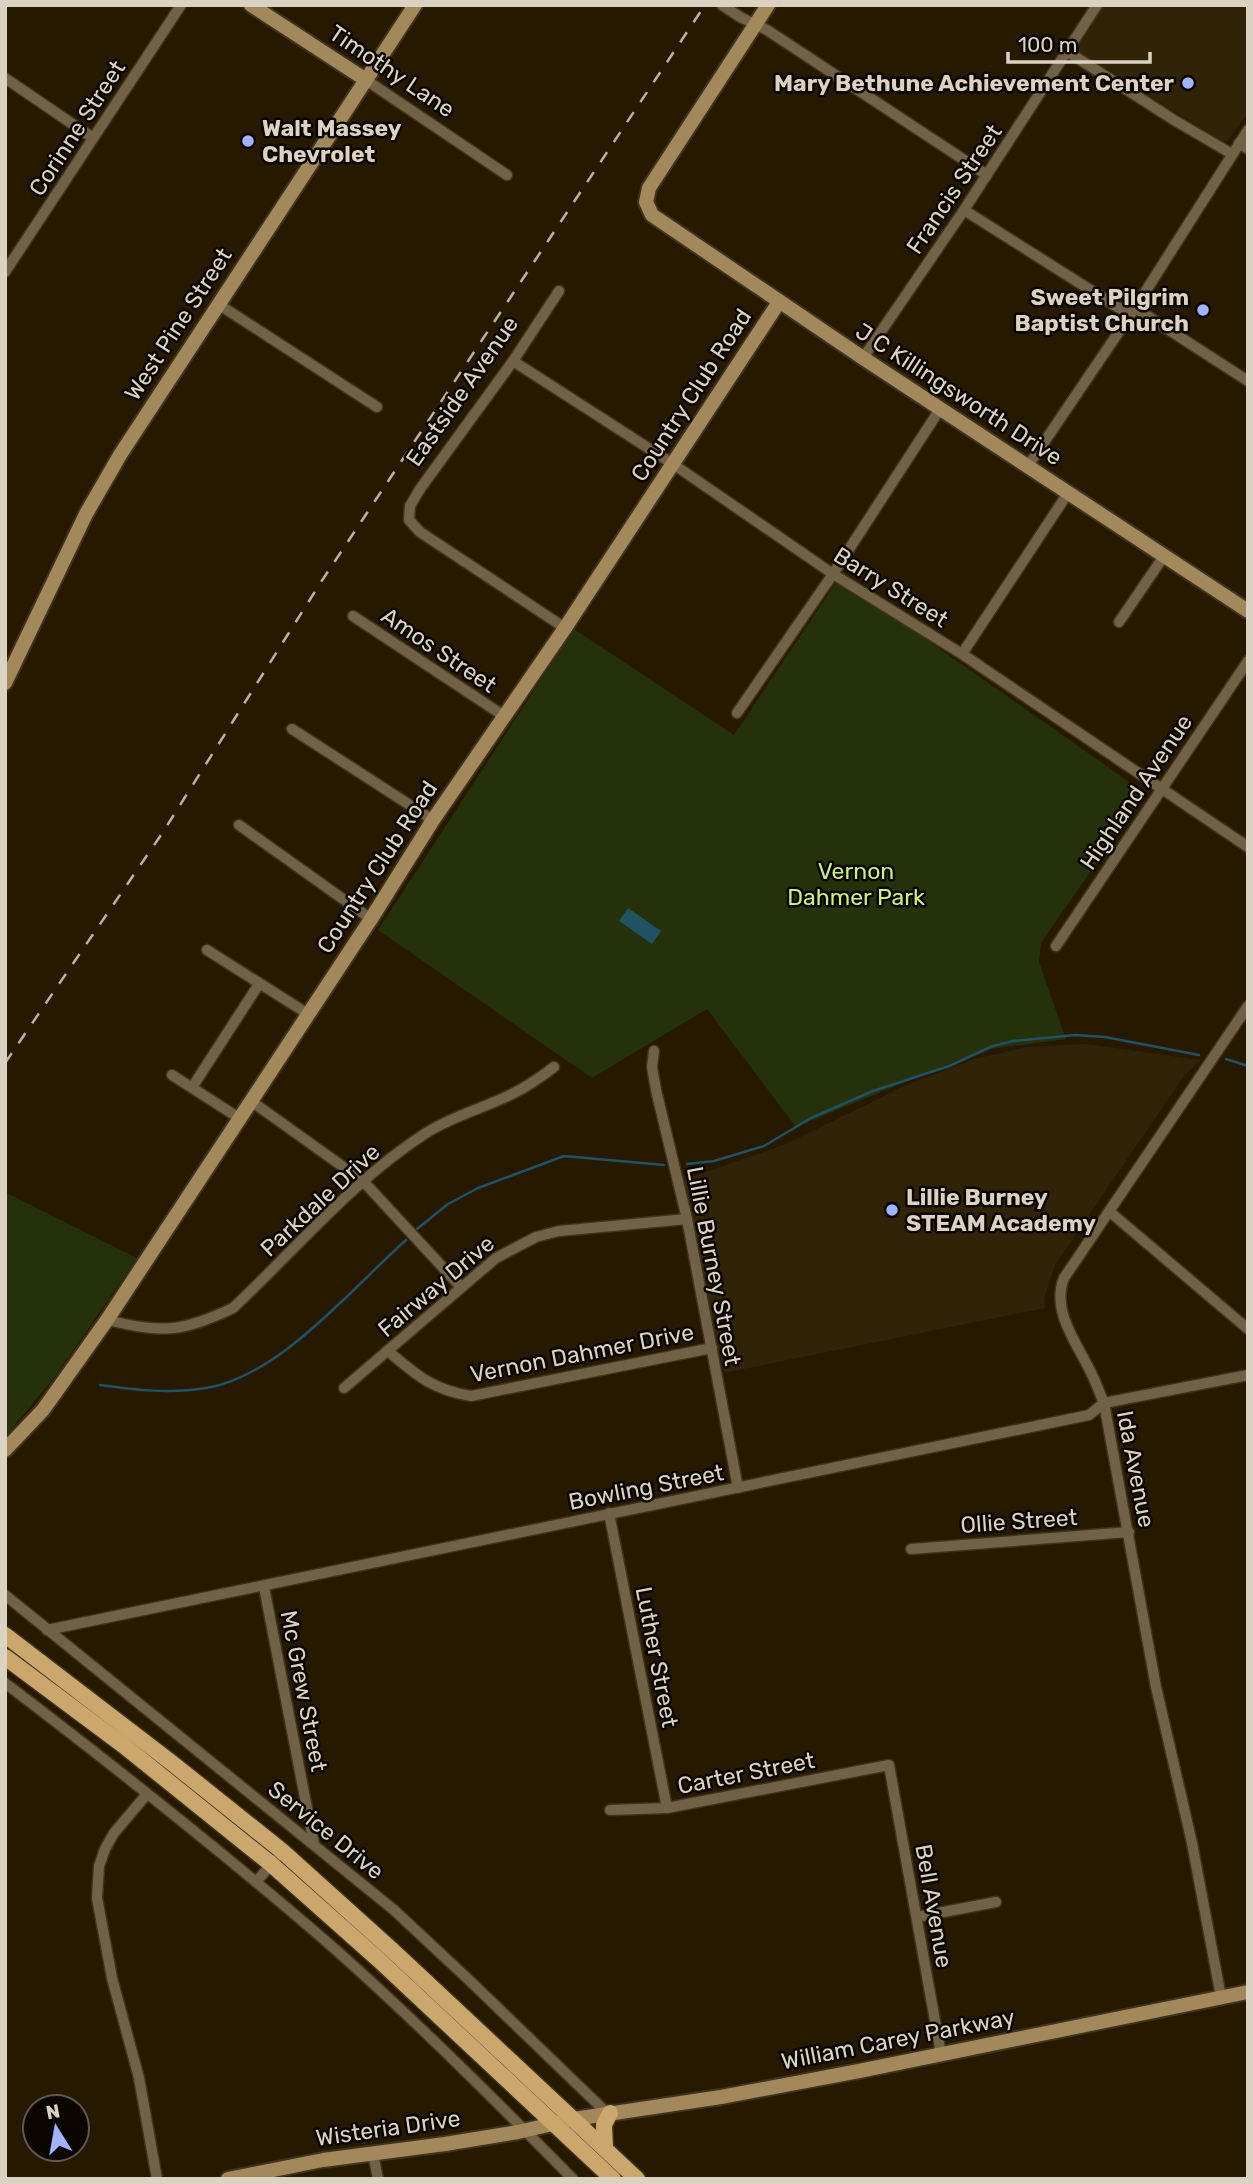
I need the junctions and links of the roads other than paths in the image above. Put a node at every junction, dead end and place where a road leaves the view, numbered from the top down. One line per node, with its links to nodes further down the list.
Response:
1 (181, 5): 12 (street, Corinne Street)
2 (251, 5): 10 (street, Timothy Lane)
3 (415, 5): 10 (street, West Pine Street)
4 (722, 5): 7 (street)
5 (768, 5): 7 (street)
6 (1097, 5): 8 (street, Francis Street)
7 (756, 24): 16 (street); 20 (street, J C Killingsworth Drive)
8 (1068, 52): 14 (street); 16 (street, Francis Street)
9 (5, 78): 12 (street)
10 (366, 80): 15 (street, Timothy Lane); 21 (street, West Pine Street)
11 (1248, 130): 13 (street)
12 (93, 138): 18 (street, Corinne Street)
13 (1243, 146): 14 (street)
14 (1232, 154): 22 (street)
15 (507, 175)
16 (987, 175): 17 (street, Francis Street)
17 (964, 210): 22 (street); 23 (street, Francis Street)
18 (5, 272)
19 (559, 291): 24 (street, Eastside Avenue)
20 (779, 302): 23 (street, J C Killingsworth Drive); 28 (street, Country Club Road)
21 (218, 304): 26 (street); 39 (street, West Pine Street)
22 (1133, 312): 25 (street); 29 (street)
23 (863, 358): 27 (street, J C Killingsworth Drive)
24 (513, 361): 28 (street, Barry Street); 36 (street, Eastside Avenue)
25 (1248, 381)
26 (377, 407)
27 (940, 409): 29 (street, J C Killingsworth Drive); 32 (street)
28 (673, 464): 32 (street, Barry Street); 36 (street, Country Club Road)
29 (1027, 466): 30 (street, J C Killingsworth Drive)
30 (1068, 493): 31 (street, J C Killingsworth Drive); 37 (street)
31 (1164, 556): 33 (street, J C Killingsworth Drive); 35 (street)
32 (833, 574): 37 (street, Barry Street); 40 (street)
33 (1248, 611)
34 (353, 616): 41 (street, Amos Street)
35 (1119, 622)
36 (565, 628): 41 (street, Country Club Road)
37 (962, 654): 43 (street, Barry Street)
38 (1248, 661): 43 (street, Highland Avenue)
39 (5, 683)
40 (737, 713)
41 (504, 716): 44 (street, Country Club Road)
42 (292, 729): 44 (street)
43 (1161, 789): 46 (street, Barry Street); 48 (street, Highland Avenue)
44 (433, 820): 47 (street, Country Club Road)
45 (239, 825): 47 (street)
46 (1248, 847)
47 (371, 919): 52 (street, Country Club Road)
48 (1056, 946)
49 (207, 950): 50 (street)
50 (259, 984): 52 (street); 56 (street)
51 (1248, 1006): 60 (street, Ida Avenue)
52 (308, 1014): 57 (street, Country Club Road)
53 (654, 1051): 61 (street, Lillie Burney Street)
54 (554, 1067): 59 (street, Parkdale Drive)
55 (172, 1075): 56 (street)
56 (193, 1086): 58 (street)
57 (251, 1101): 58 (street, Country Club Road); 59 (street)
58 (239, 1118): 63 (street, Country Club Road)
59 (363, 1181): 62 (street); 63 (street, Parkdale Drive)
60 (1110, 1212): 64 (street); 69 (street, Ida Avenue)
61 (687, 1219): 62 (street, Fairway Drive); 65 (street, Lillie Burney Street)
62 (461, 1287): 66 (street, Fairway Drive)
63 (107, 1320): 70 (street, Country Club Road)
64 (1248, 1329)
65 (712, 1348): 66 (street, Vernon Dahmer Drive); 71 (street, Lillie Burney Street)
66 (388, 1351): 68 (street, Fairway Drive)
67 (1248, 1375): 69 (street, Bowling Street)
68 (344, 1388)
69 (1104, 1403): 71 (street, Bowling Street); 73 (street, Ida Avenue)
70 (5, 1450)
71 (738, 1488): 72 (street, Bowling Street)
72 (609, 1513): 75 (street, Bowling Street); 83 (street, Luther Street)
73 (1129, 1532): 74 (street, Ollie Street); 92 (street, Ida Avenue)
74 (911, 1549)
75 (264, 1587): 77 (street, Bowling Street); 85 (street, Mc Grew Street)
76 (5, 1595): 77 (street, Service Drive)
77 (47, 1630): 85 (street, Service Drive)
78 (5, 1635): 86 (main road)
79 (5, 1657): 87 (main road)
80 (5, 1683): 82 (street)
81 (889, 1765): 83 (street, Carter Street); 90 (street, Bell Avenue)
82 (147, 1794): 88 (street); 100 (street)
83 (667, 1808): 84 (street, Carter Street)
84 (610, 1810)
85 (314, 1844): 94 (street, Service Drive)
86 (282, 1851): 87 (street); 95 (main road)
87 (271, 1864): 88 (street); 96 (main road)
88 (256, 1882): 97 (street)
89 (996, 1902): 90 (street)
90 (916, 1917): 93 (street, Bell Avenue)
91 (1248, 1992): 92 (street, William Carey Parkway)
92 (1222, 1997): 93 (street, William Carey Parkway)
93 (941, 2054): 94 (street, William Carey Parkway)
94 (609, 2113): 95 (street, William Carey Parkway); 98 (main road)
95 (574, 2119): 96 (street, William Carey Parkway); 98 (main road)
96 (555, 2123): 97 (street, Wisteria Drive); 104 (main road)
97 (526, 2130): 99 (street, Wisteria Drive); 103 (street)
98 (605, 2148): 105 (main road)
99 (373, 2153): 101 (street, Wisteria Drive); 102 (street)
100 (157, 2179)
101 (228, 2179)
102 (378, 2179)
103 (573, 2179)
104 (613, 2179)
105 (636, 2179)

